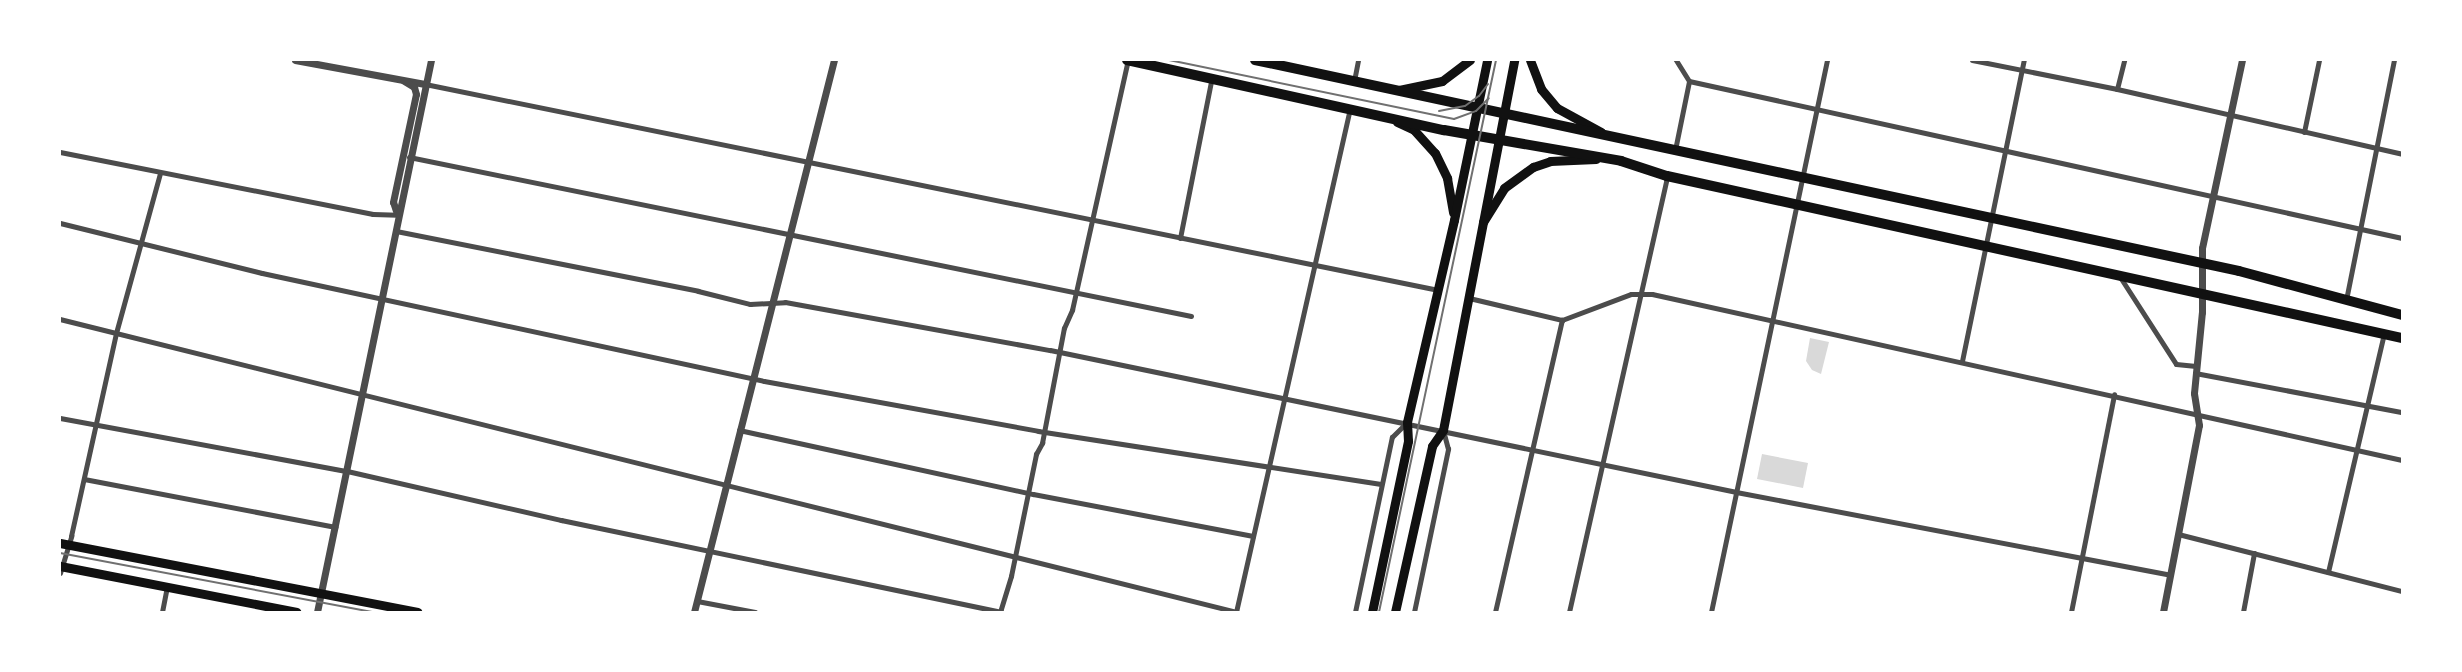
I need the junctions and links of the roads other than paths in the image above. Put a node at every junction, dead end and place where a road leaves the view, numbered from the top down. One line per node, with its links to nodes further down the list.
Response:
1 (295, 60): 21 (street)
2 (431, 60): 24 (street)
3 (834, 60): 44 (street)
4 (1127, 60): 20 (highway); 52 (street)
5 (1255, 60): 22 (highway)
6 (1358, 60): 22 (street)
7 (1470, 60): 26 (main road)
8 (1487, 60): 28 (main road)
9 (1514, 60): 30 (main road)
10 (1530, 60): 35 (main road)
11 (1676, 60): 23 (street)
12 (1827, 60): 29 (street)
13 (1972, 60): 19 (street)
14 (2024, 60): 19 (street)
15 (2124, 60): 25 (street)
16 (2242, 60): 31 (street)
17 (2319, 60): 33 (street)
18 (2394, 60): 37 (street)
19 (2022, 70): 25 (street); 38 (street)
20 (1212, 77): 27 (highway); 59 (street)
21 (404, 81): 24 (street); 50 (street)
22 (1354, 81): 26 (highway)
23 (1689, 81): 29 (street); 39 (street)
24 (425, 85): 42 (street); 44 (street)
25 (2117, 89): 31 (street)
26 (1394, 90): 28 (highway)
27 (1350, 108): 32 (highway); 64 (street)
28 (1477, 108): 30 (highway); 34 (main road)
29 (1816, 109): 38 (street); 47 (street)
30 (1503, 114): 35 (highway); 36 (main road)
31 (2230, 114): 33 (street); 48 (street)
32 (1389, 117): 34 (highway); 53 (main road)
33 (2305, 132): 37 (street)
34 (1472, 134): 36 (highway); 53 (main road)
35 (1610, 136): 39 (highway)
36 (1498, 138): 43 (highway); 55 (main road)
37 (2377, 148): 41 (street); 56 (street)
38 (2005, 149): 48 (street); 51 (street)
39 (1675, 150): 47 (highway)
40 (60, 152): 45 (street)
41 (2403, 154)
42 (409, 157): 50 (street); 58 (street)
43 (1605, 159): 46 (highway); 55 (main road)
44 (808, 164): 52 (street); 58 (street)
45 (160, 173): 50 (street); 61 (street)
46 (1667, 176): 49 (highway); 68 (street)
47 (1802, 177): 49 (street); 51 (highway)
48 (2214, 194): 56 (street); 63 (street)
49 (1797, 204): 62 (highway); 76 (street)
50 (397, 215): 57 (street)
51 (1991, 217): 62 (street); 63 (highway)
52 (1092, 220): 59 (street); 67 (street)
53 (1454, 220): 66 (main road)
54 (60, 223): 61 (street)
55 (1482, 223): 71 (main road)
56 (2362, 228): 60 (street); 73 (street)
57 (396, 231): 70 (street); 72 (street)
58 (790, 233): 67 (street); 72 (street)
59 (1180, 238): 64 (street)
60 (2403, 238)
61 (141, 243): 70 (street); 79 (street)
62 (1986, 244): 65 (highway); 83 (street)
63 (2202, 264): 69 (street); 73 (highway)
64 (1315, 265): 66 (street); 88 (street)
65 (2119, 274): 69 (highway); 84 (street)
66 (1438, 290): 93 (main road)
67 (1076, 292): 75 (street); 82 (street)
68 (1641, 292): 76 (street); 78 (street); 101 (street)
69 (2202, 293): 80 (highway); 84 (street)
70 (382, 297): 85 (street); 86 (street)
71 (1469, 298): 78 (street); 96 (main road)
72 (773, 303): 82 (street); 85 (street)
73 (2346, 303): 74 (highway)
74 (2403, 315)
75 (1191, 316)
76 (1772, 318): 83 (street); 108 (street)
77 (60, 319): 79 (street)
78 (1562, 320): 98 (street)
79 (116, 333): 86 (street); 94 (street)
80 (2384, 334): 81 (highway); 89 (street)
81 (2403, 338)
82 (1059, 352): 88 (street); 97 (street)
83 (1962, 361): 87 (street)
84 (2195, 370): 89 (street); 91 (street)
85 (753, 378): 95 (street); 97 (street)
86 (363, 393): 103 (street); 105 (street)
87 (2114, 394): 91 (street); 116 (street)
88 (1285, 397): 93 (street); 102 (street)
89 (2368, 406): 90 (street); 99 (street)
90 (2403, 412)
91 (2197, 413): 99 (street); 110 (street)
92 (60, 418): 94 (street)
93 (1407, 422): 96 (street); 106 (street); 134 (main road)
94 (96, 425): 103 (street); 104 (street)
95 (739, 430): 105 (street); 107 (street)
96 (1443, 430): 98 (street); 135 (main road); 136 (street)
97 (1045, 432): 102 (street); 107 (street)
98 (1531, 449): 101 (street); 137 (street)
99 (2358, 450): 100 (street); 118 (street)
100 (2403, 460)
101 (1603, 464): 108 (street); 138 (street)
102 (1269, 467): 106 (street); 111 (street)
103 (346, 471): 109 (street); 113 (street)
104 (84, 479): 109 (street); 112 (street)
105 (726, 484): 113 (street); 115 (street)
106 (1381, 484): 133 (street)
107 (1028, 492): 111 (street); 115 (street)
108 (1736, 492): 116 (street); 139 (street)
109 (335, 527): 122 (street)
110 (2178, 534): 114 (street); 119 (street)
111 (1254, 536): 132 (street)
112 (64, 544): 117 (street); 122 (main road)
113 (709, 551): 123 (street); 131 (street)
114 (2254, 553): 118 (street); 142 (street)
115 (1016, 556): 124 (street); 131 (street)
116 (2083, 557): 119 (street); 140 (street)
117 (60, 569): 120 (main road)
118 (2328, 572): 121 (street)
119 (2170, 575): 141 (street)
120 (167, 587): 125 (street); 126 (main road)
121 (2403, 591)
122 (321, 594): 127 (street); 128 (main road)
123 (697, 601): 129 (street); 130 (street)
124 (1215, 610): 132 (street)
125 (162, 612)
126 (297, 612)
127 (317, 612)
128 (417, 612)
129 (694, 612)
130 (755, 612)
131 (1001, 612)
132 (1237, 612)
133 (1355, 612)
134 (1372, 612)
135 (1395, 612)
136 (1414, 612)
137 (1495, 612)
138 (1569, 612)
139 (1711, 612)
140 (2071, 612)
141 (2163, 612)
142 (2242, 612)

